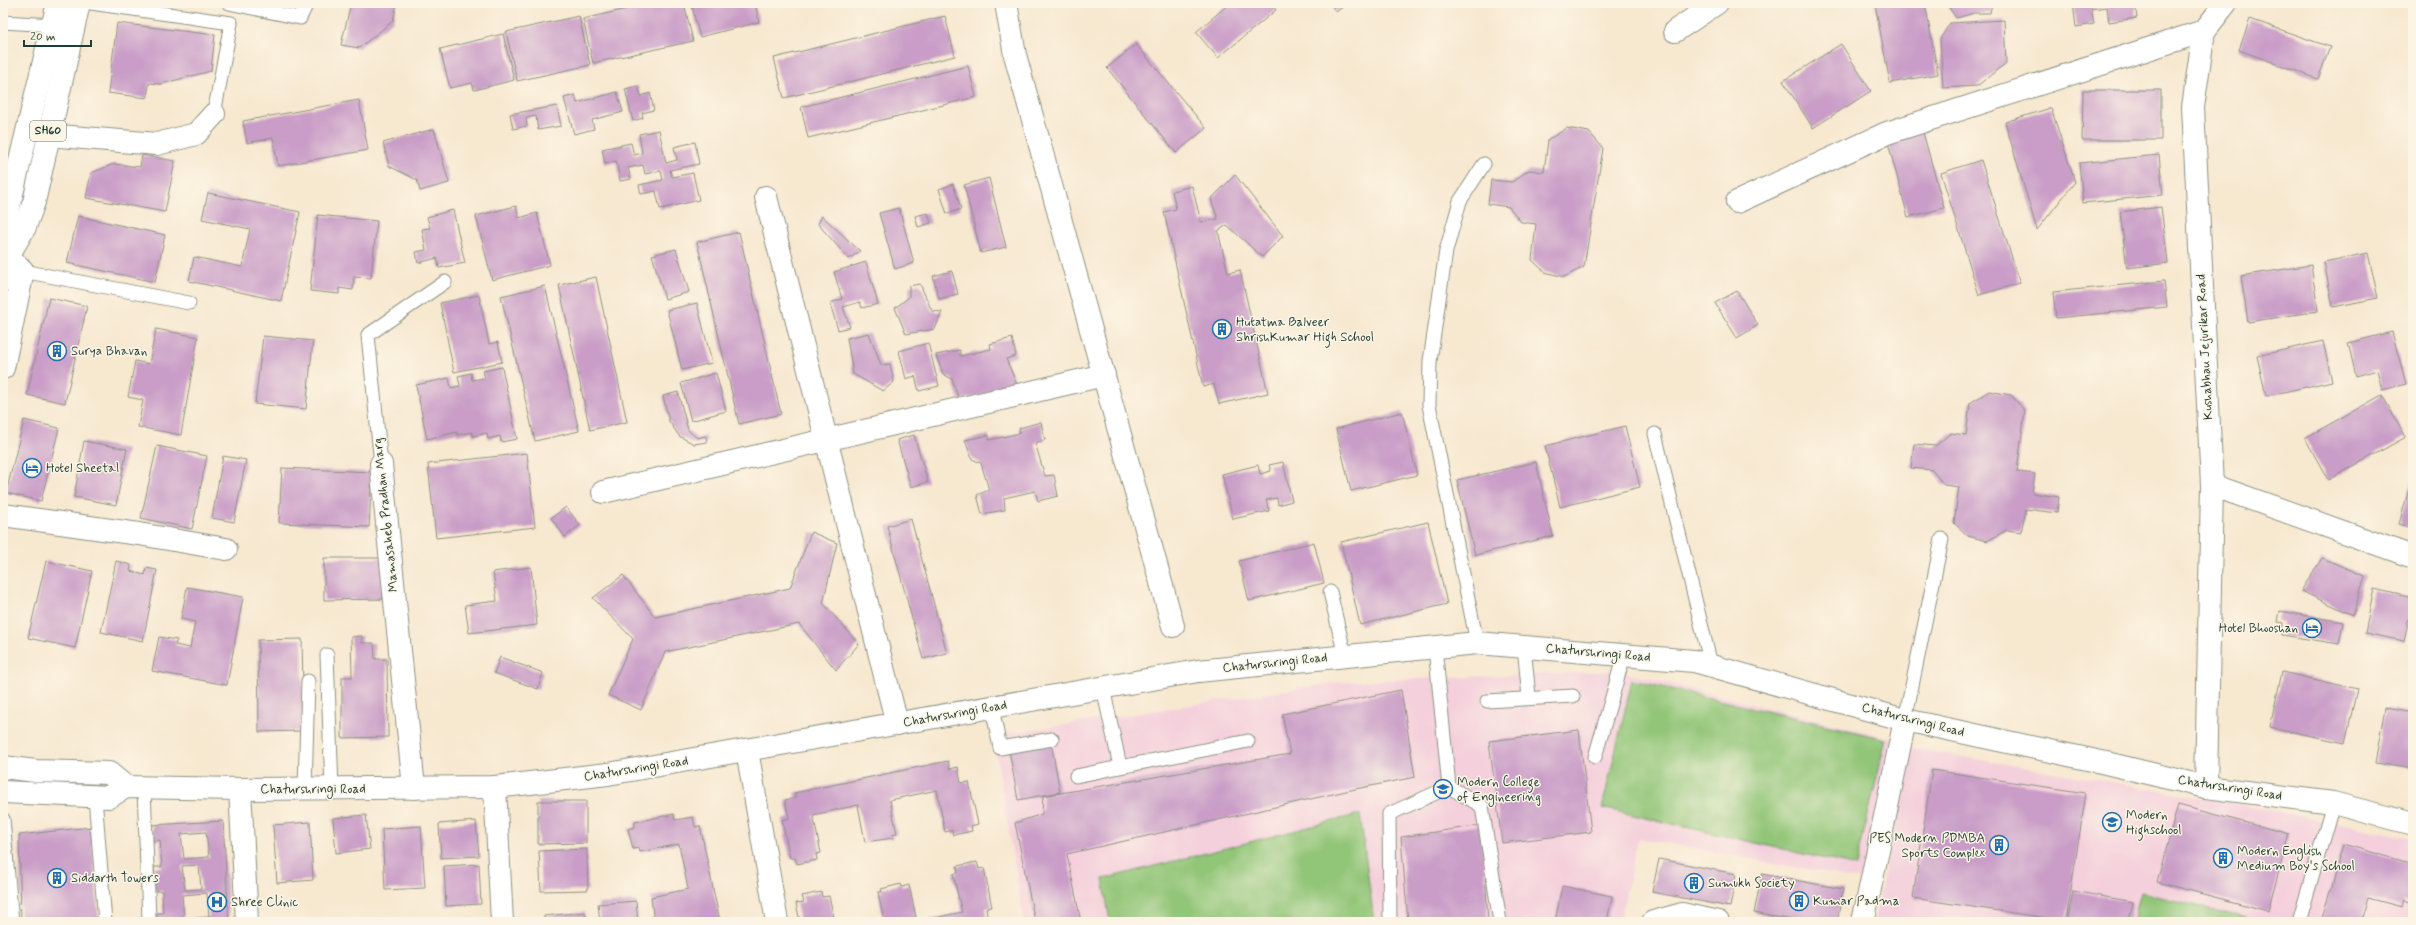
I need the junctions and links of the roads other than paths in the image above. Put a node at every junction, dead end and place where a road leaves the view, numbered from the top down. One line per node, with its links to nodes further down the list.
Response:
1 (58, 3): 10 (street, SH60)
2 (79, 3): 14 (street, SH60)
3 (91, 3): 13 (lane)
4 (229, 3): 5 (lane)
5 (307, 3)
6 (1006, 3): 25 (street)
7 (1717, 3): 11 (street)
8 (2226, 3): 12 (street, Kushabhau Jejurikar Road)
9 (3, 22): 10 (lane)
10 (53, 24): 17 (street, SH60)
11 (1675, 31)
12 (2204, 31): 19 (street); 29 (street, Kushabhau Jejurikar Road)
13 (214, 114): 14 (street)
14 (47, 135): 18 (street, SH60)
15 (1484, 164): 37 (lane)
16 (766, 197): 27 (street)
17 (7, 198): 18 (street); 20 (street, SH60)
18 (34, 202): 20 (street, SH60)
19 (1737, 202)
20 (12, 260): 21 (street, SH60); 23 (lane); 24 (street, SH60)
21 (3, 281)
22 (445, 282): 28 (lane, Mamasaheb Pradhan Marg)
23 (189, 303)
24 (3, 368)
25 (1104, 375): 27 (street); 36 (street)
26 (1655, 434): 43 (lane)
27 (826, 439): 30 (street); 51 (street)
28 (381, 464): 63 (street, Mamasaheb Pradhan Marg)
29 (2212, 485): 34 (street); 61 (street, Kushabhau Jejurikar Road)
30 (603, 492)
31 (3, 515): 33 (street)
32 (1942, 539): 50 (lane)
33 (226, 549)
34 (2413, 557)
35 (1330, 592): 42 (lane)
36 (1173, 626)
37 (1477, 643): 38 (street, Chaturshringi Road); 39 (street, Chaturshringi Road)
38 (1435, 647): 42 (street, Chaturshringi Road); 60 (lane)
39 (1524, 647): 41 (street, Chaturshringi Road); 47 (lane)
40 (327, 655): 65 (lane)
41 (1624, 655): 43 (street, Chaturshringi Road); 55 (lane)
42 (1345, 656): 45 (street, Chaturshringi Road)
43 (1711, 665): 50 (street, Chaturshringi Road)
44 (308, 681): 64 (lane)
45 (1103, 688): 49 (street, Chaturshringi Road); 56 (lane)
46 (1573, 696): 47 (lane)
47 (1529, 697): 48 (lane)
48 (1487, 701)
49 (992, 707): 51 (street, Chaturshringi Road); 52 (lane)
50 (1905, 720): 61 (street, Chaturshringi Road); 82 (street)
51 (897, 724): 54 (street, Chaturshringi Road)
52 (1052, 739)
53 (1248, 741): 56 (lane)
54 (747, 750): 59 (street, Chaturshringi Road); 77 (street)
55 (1595, 757)
56 (1120, 766): 58 (lane)
57 (3, 767): 62 (street)
58 (1076, 776)
59 (495, 787): 63 (street, Chaturshringi Road); 76 (street)
60 (1449, 787): 78 (lane); 79 (lane)
61 (2206, 787): 69 (street, Chaturshringi Road)
62 (135, 788): 66 (street, Chaturshringi Road); 68 (street, Chaturshringi Road); 72 (lane)
63 (414, 788): 65 (street, Chaturshringi Road)
64 (305, 789): 65 (street, Chaturshringi Road); 66 (street, Chaturshringi Road)
65 (332, 789)
66 (240, 790): 75 (street)
67 (3, 792): 68 (street, Chaturshringi Road)
68 (95, 797): 74 (lane)
69 (2333, 802): 71 (street, Chaturshringi Road); 83 (lane)
70 (3, 818): 73 (lane)
71 (2413, 824)
72 (149, 919)
73 (12, 922)
74 (105, 922)
75 (247, 922)
76 (502, 922)
77 (777, 922)
78 (1390, 922)
79 (1500, 922)
80 (1653, 922): 81 (street)
81 (1718, 922)
82 (1863, 922)
83 (2299, 922)

